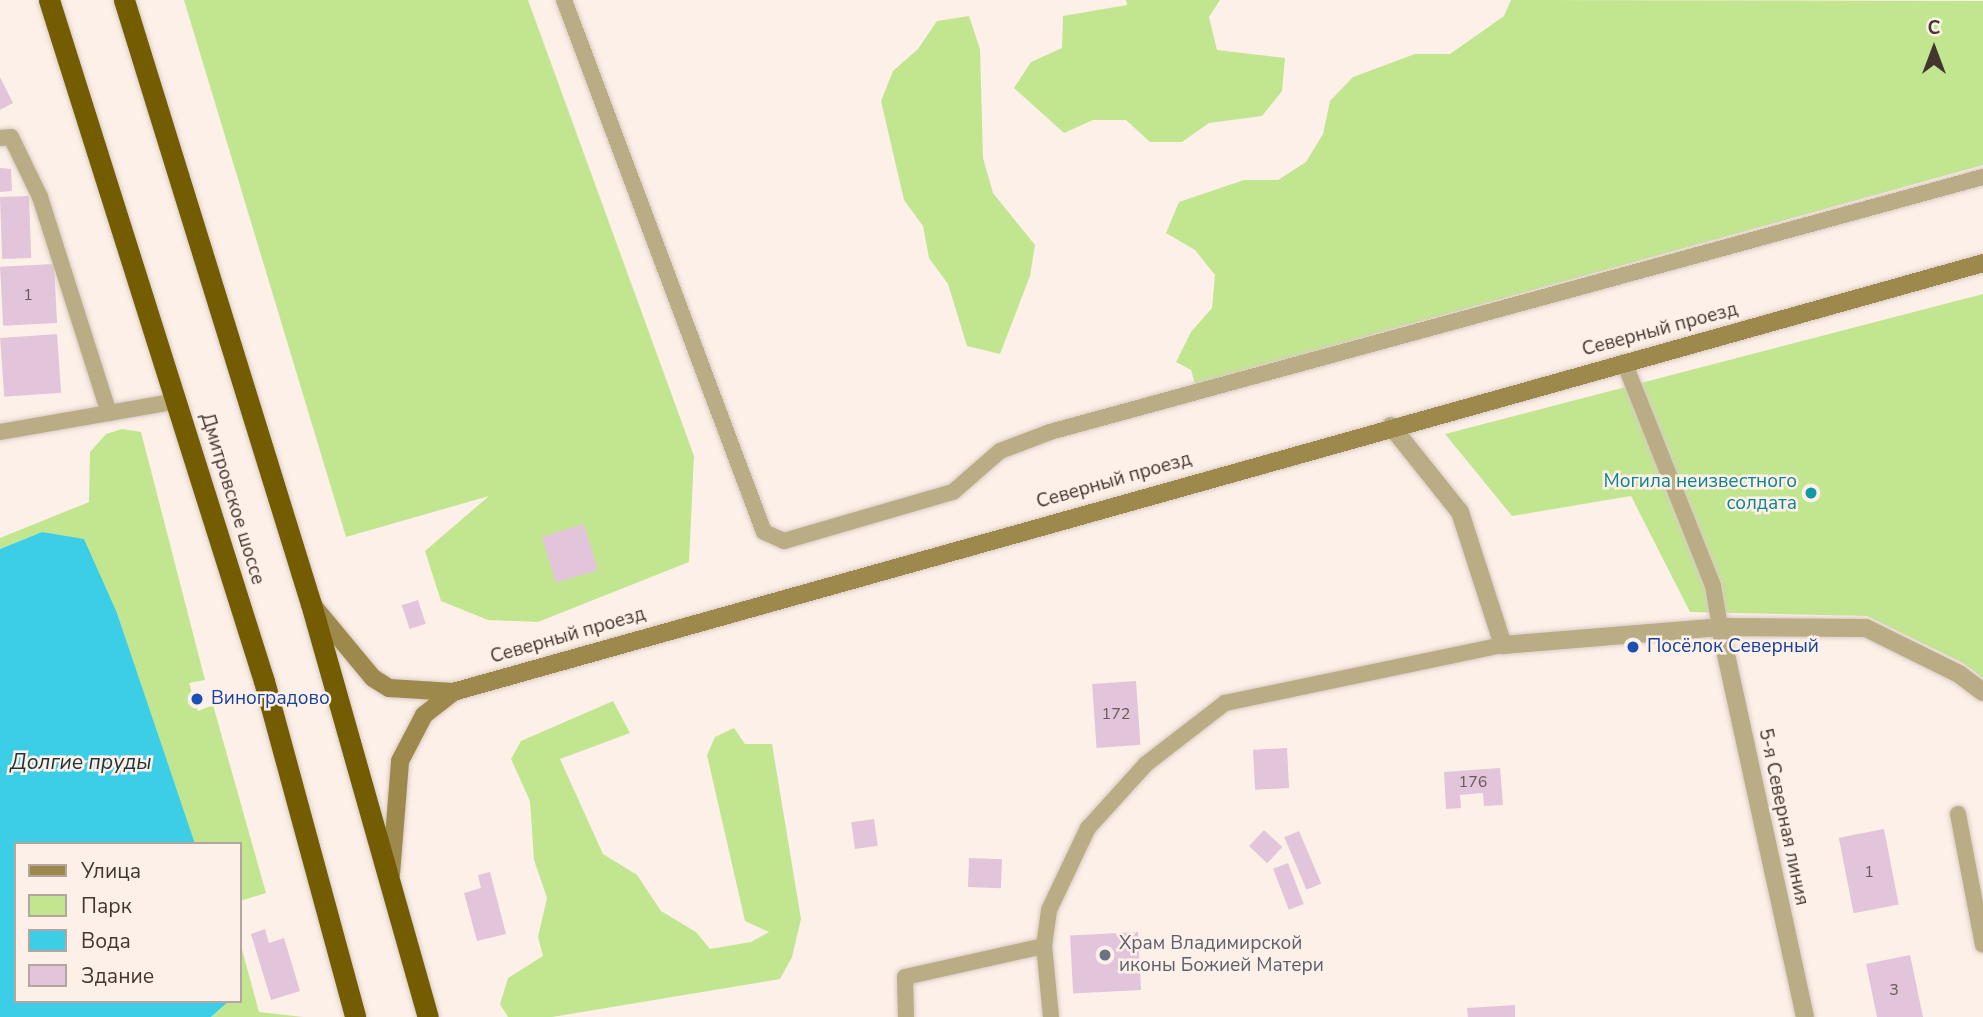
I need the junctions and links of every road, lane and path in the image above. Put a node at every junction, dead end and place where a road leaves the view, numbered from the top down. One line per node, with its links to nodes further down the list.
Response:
1 (48, 0): 8 (highway, Дмитровское шоссе)
2 (124, 0): 12 (highway)
3 (564, 0): 5 (lane)
4 (0, 138): 9 (lane)
5 (1983, 177)
6 (1983, 262): 7 (street, Северный проезд)
7 (1623, 362): 10 (street, Северный проезд); 13 (lane)
8 (177, 401): 9 (lane); 21 (highway, Дмитровское шоссе)
9 (109, 412): 11 (lane)
10 (1391, 426): 14 (street); 15 (street, Северный проезд)
11 (0, 432)
12 (312, 604): 15 (street); 18 (highway)
13 (1720, 627): 14 (street); 16 (street); 25 (street, 5-я Северная линия)
14 (1503, 645): 19 (lane)
15 (453, 692): 18 (street, Северный проезд)
16 (1983, 692)
17 (1958, 814): 20 (lane)
18 (391, 874): 22 (highway)
19 (1044, 946): 23 (lane); 24 (lane)
20 (1983, 946)
21 (355, 1017)
22 (428, 1017)
23 (906, 1017)
24 (1051, 1017)
25 (1805, 1017)

